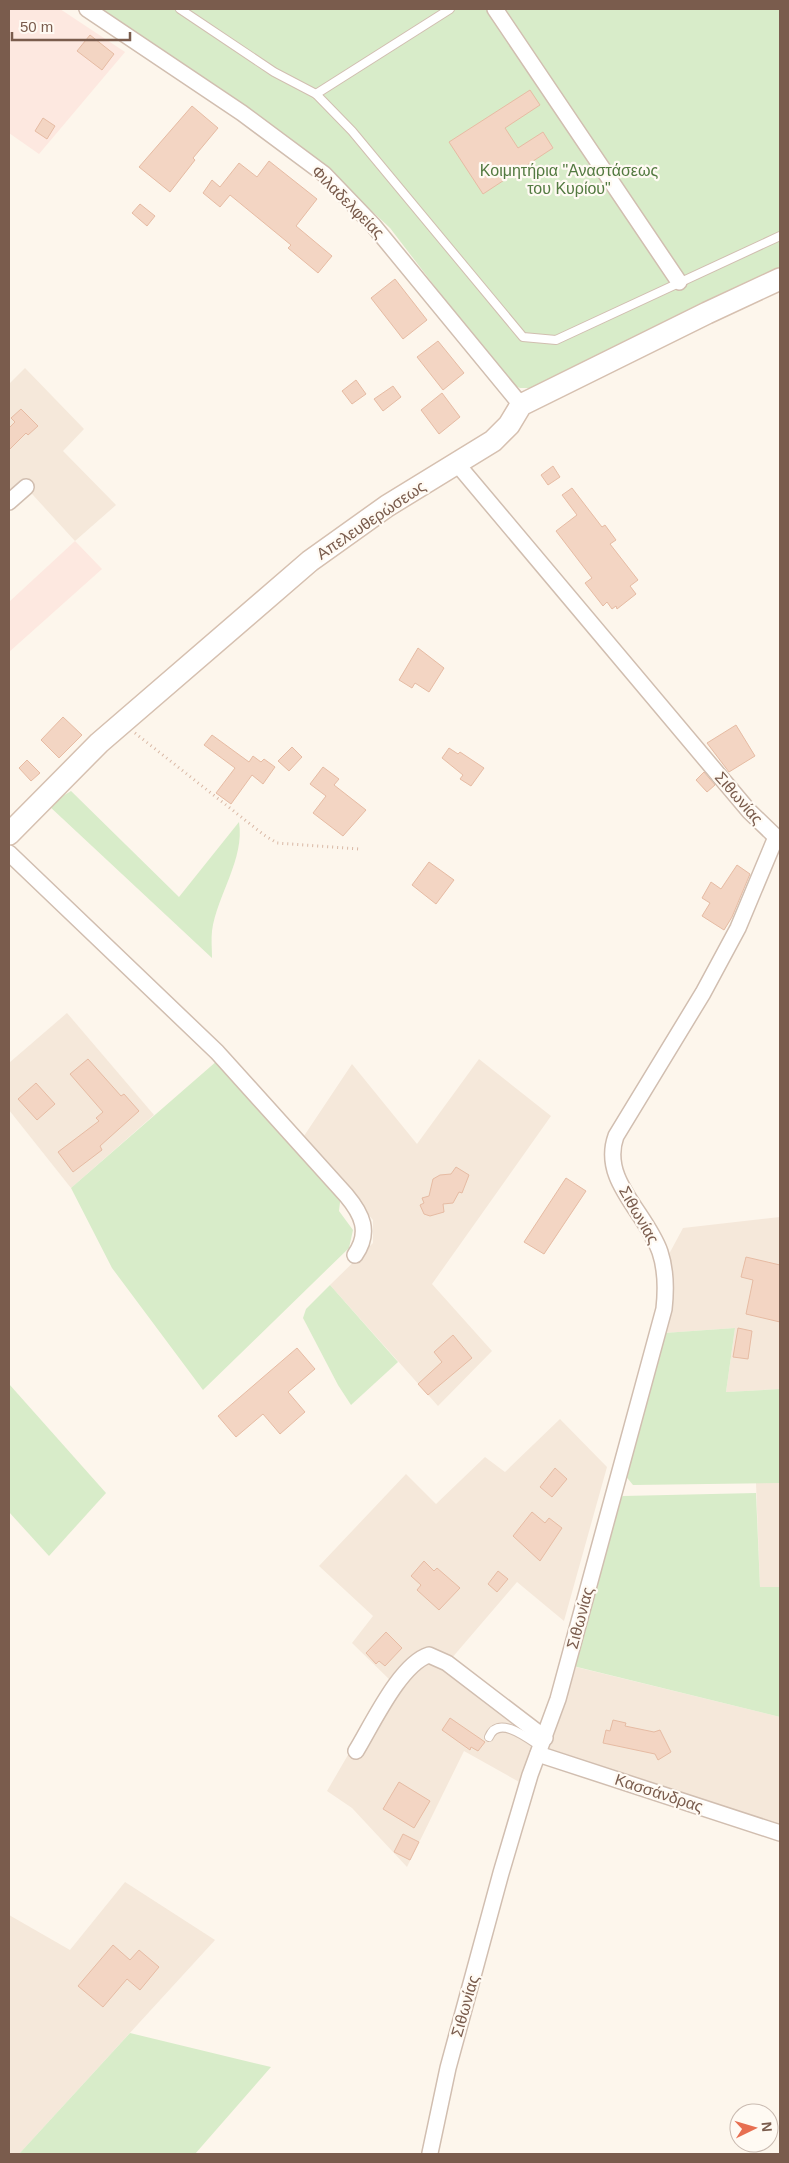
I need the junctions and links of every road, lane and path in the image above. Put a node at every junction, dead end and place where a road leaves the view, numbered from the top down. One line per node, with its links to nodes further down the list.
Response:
1 (87, 9): 9 (street, Φιλαδελφείας)
2 (180, 9): 5 (lane)
3 (448, 9): 5 (lane)
4 (495, 9): 8 (street)
5 (316, 94): 8 (lane)
6 (780, 236): 8 (lane)
7 (780, 279): 9 (street)
8 (679, 282)
9 (521, 405): 10 (street, Απελευθερώσεως)
10 (458, 465): 13 (street, Απελευθερώσεως); 14 (street, Σιθωνίας)
11 (26, 487): 12 (street)
12 (9, 502)
13 (123, 724): 15 (street, Απελευθερώσεως); 16 (path)
14 (778, 831): 20 (street, Σιθωνίας)
15 (9, 834)
16 (359, 848)
17 (9, 852): 18 (street)
18 (355, 1255)
19 (489, 1738): 20 (lane)
20 (541, 1746): 21 (street, Κασσάνδρας); 22 (street, Κασσάνδρας); 23 (street, Σιθωνίας)
21 (356, 1751)
22 (780, 1833)
23 (430, 2153)

